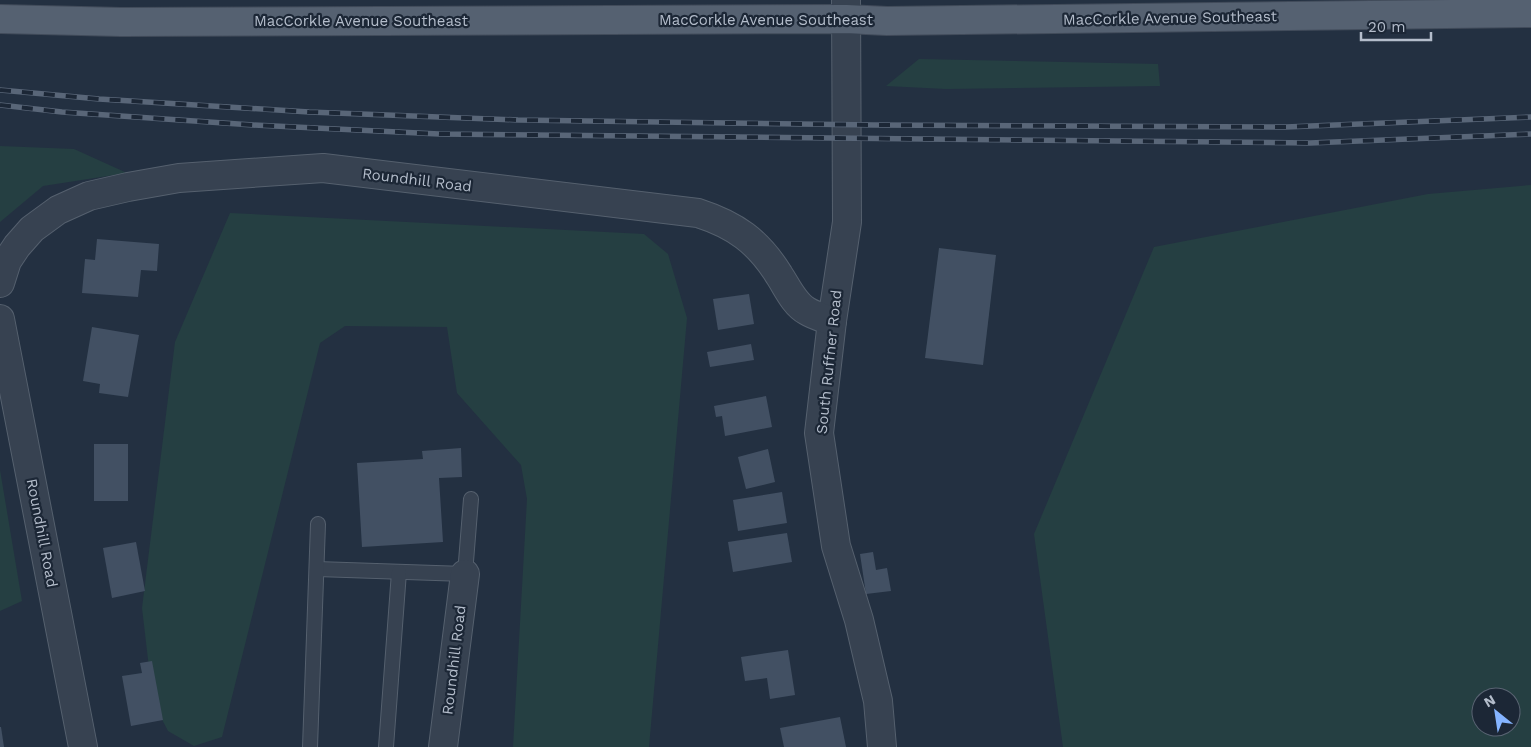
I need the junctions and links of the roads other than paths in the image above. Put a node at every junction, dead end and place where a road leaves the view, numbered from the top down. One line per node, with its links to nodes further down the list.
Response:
1 (846, 10): 2 (main road, MacCorkle Avenue Southeast); 3 (main road, MacCorkle Avenue Southeast); 6 (street, South Ruffner Road)
2 (1531, 13)
3 (0, 20)
4 (0, 283): 6 (street, Roundhill Road)
5 (0, 319): 12 (street, Roundhill Road)
6 (832, 322): 16 (street, South Ruffner Road)
7 (471, 499): 11 (lane)
8 (318, 524): 9 (lane)
9 (317, 569): 10 (lane); 13 (lane)
10 (399, 572): 11 (lane); 14 (lane)
11 (465, 574): 15 (street, Roundhill Road)
12 (83, 747)
13 (310, 747)
14 (386, 747)
15 (443, 747)
16 (882, 747)

